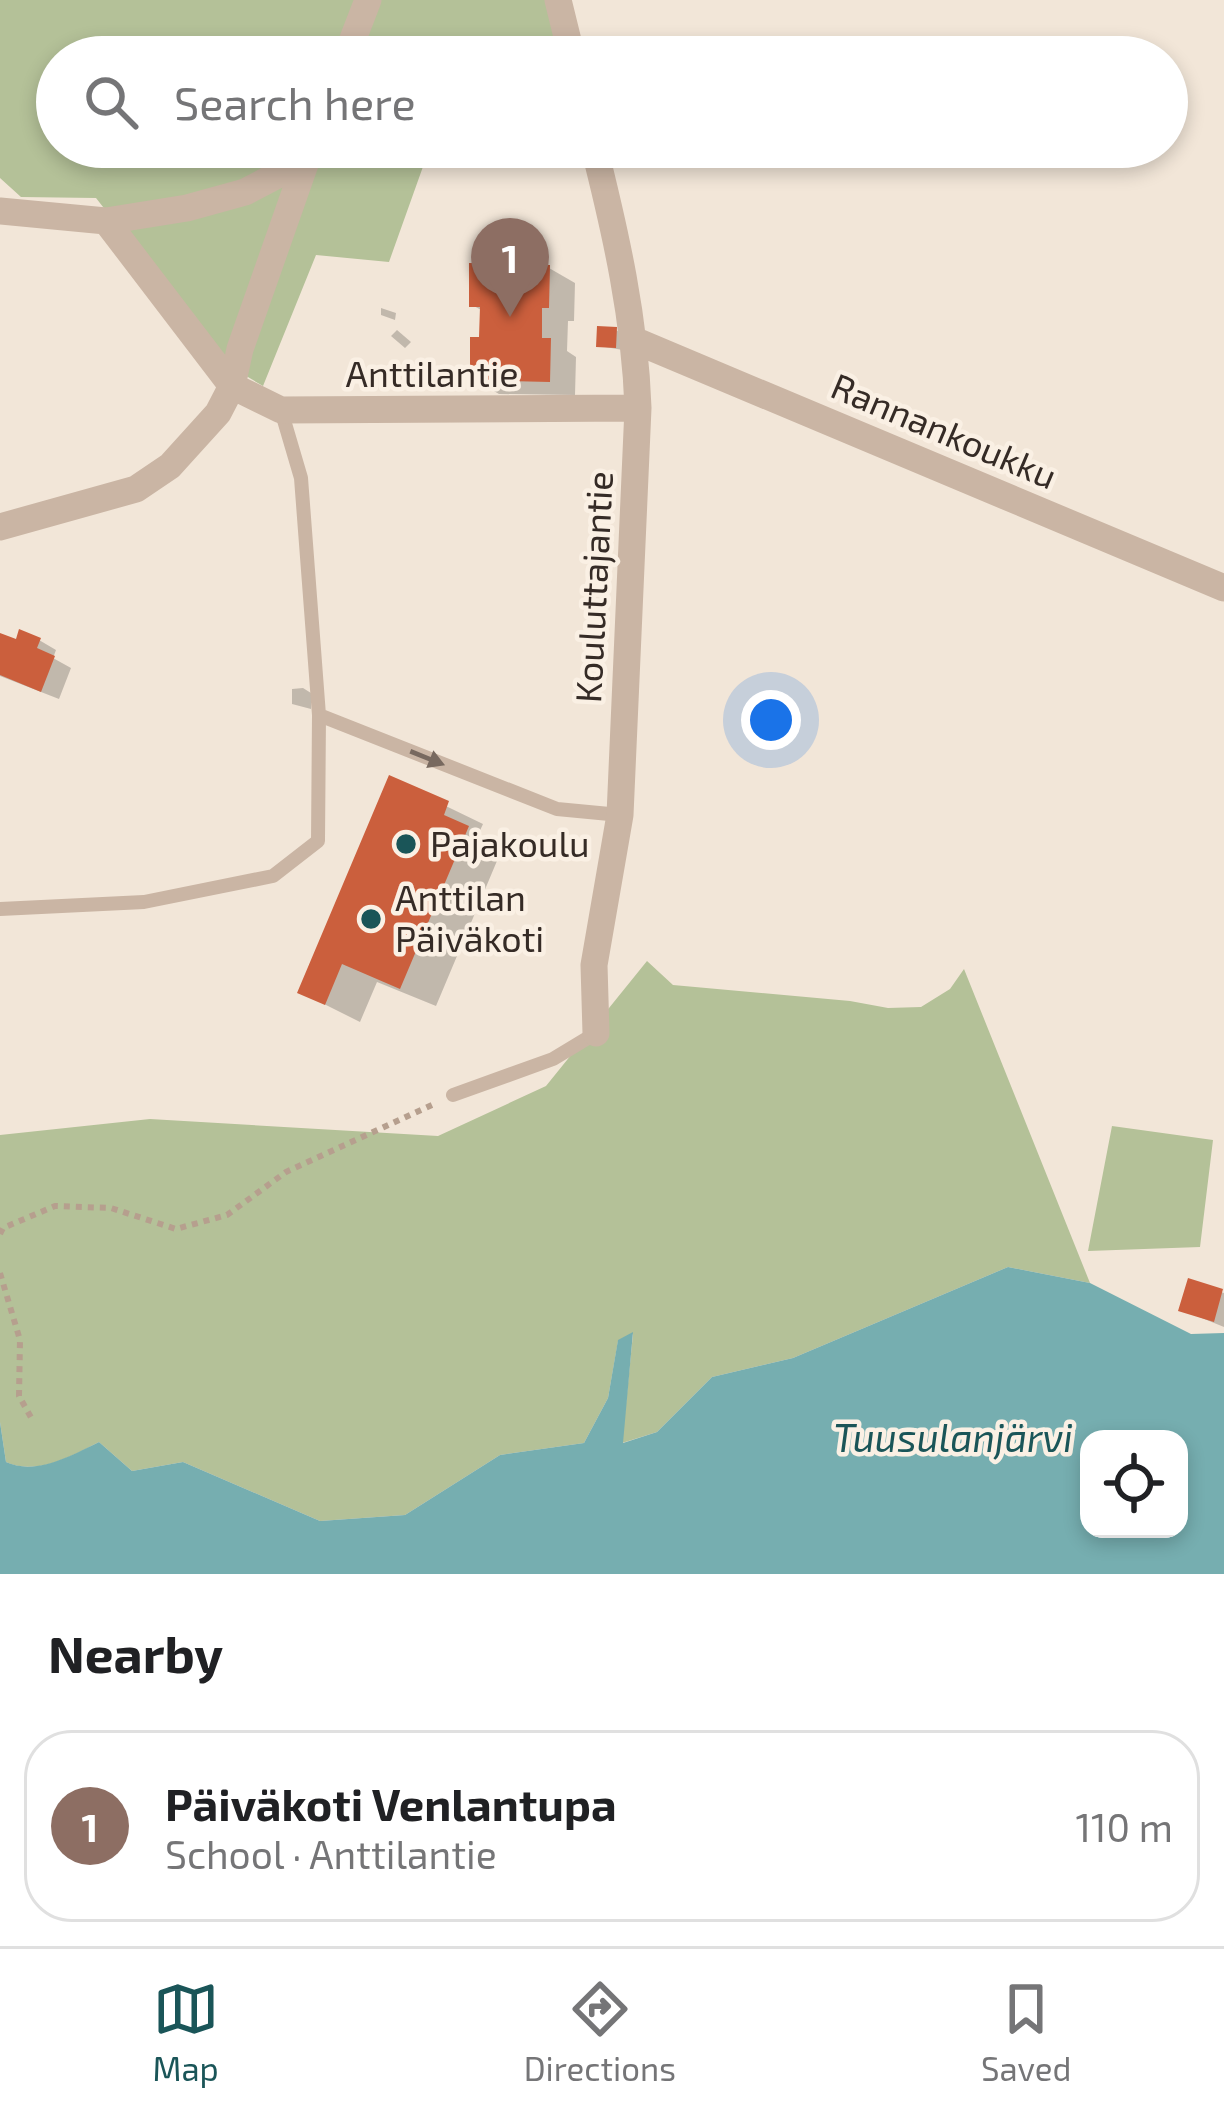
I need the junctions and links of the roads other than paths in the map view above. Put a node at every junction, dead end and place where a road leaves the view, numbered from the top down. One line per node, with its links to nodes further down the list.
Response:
1 (368, 0): 3 (street)
2 (558, 0): 4 (street)
3 (354, 36)
4 (567, 36)
5 (288, 168): 9 (street)
6 (301, 168): 11 (street)
7 (599, 168): 10 (street, Kouluttajantie)
8 (0, 212): 9 (street)
9 (106, 221): 11 (street, Anttilantie)
10 (636, 341): 12 (street, Kouluttajantie); 15 (street, Rannankoukku)
11 (232, 386): 13 (street, Anttilantie); 14 (street)
12 (638, 408): 13 (street, Anttilantie); 17 (street, Kouluttajantie)
13 (281, 410): 16 (lane)
14 (0, 526)
15 (1224, 588)
16 (319, 715): 17 (lane, one-way to 17); 18 (lane)
17 (620, 815): 19 (street, Kouluttajantie)
18 (0, 909)
19 (596, 1033): 20 (lane)
20 (453, 1095)

